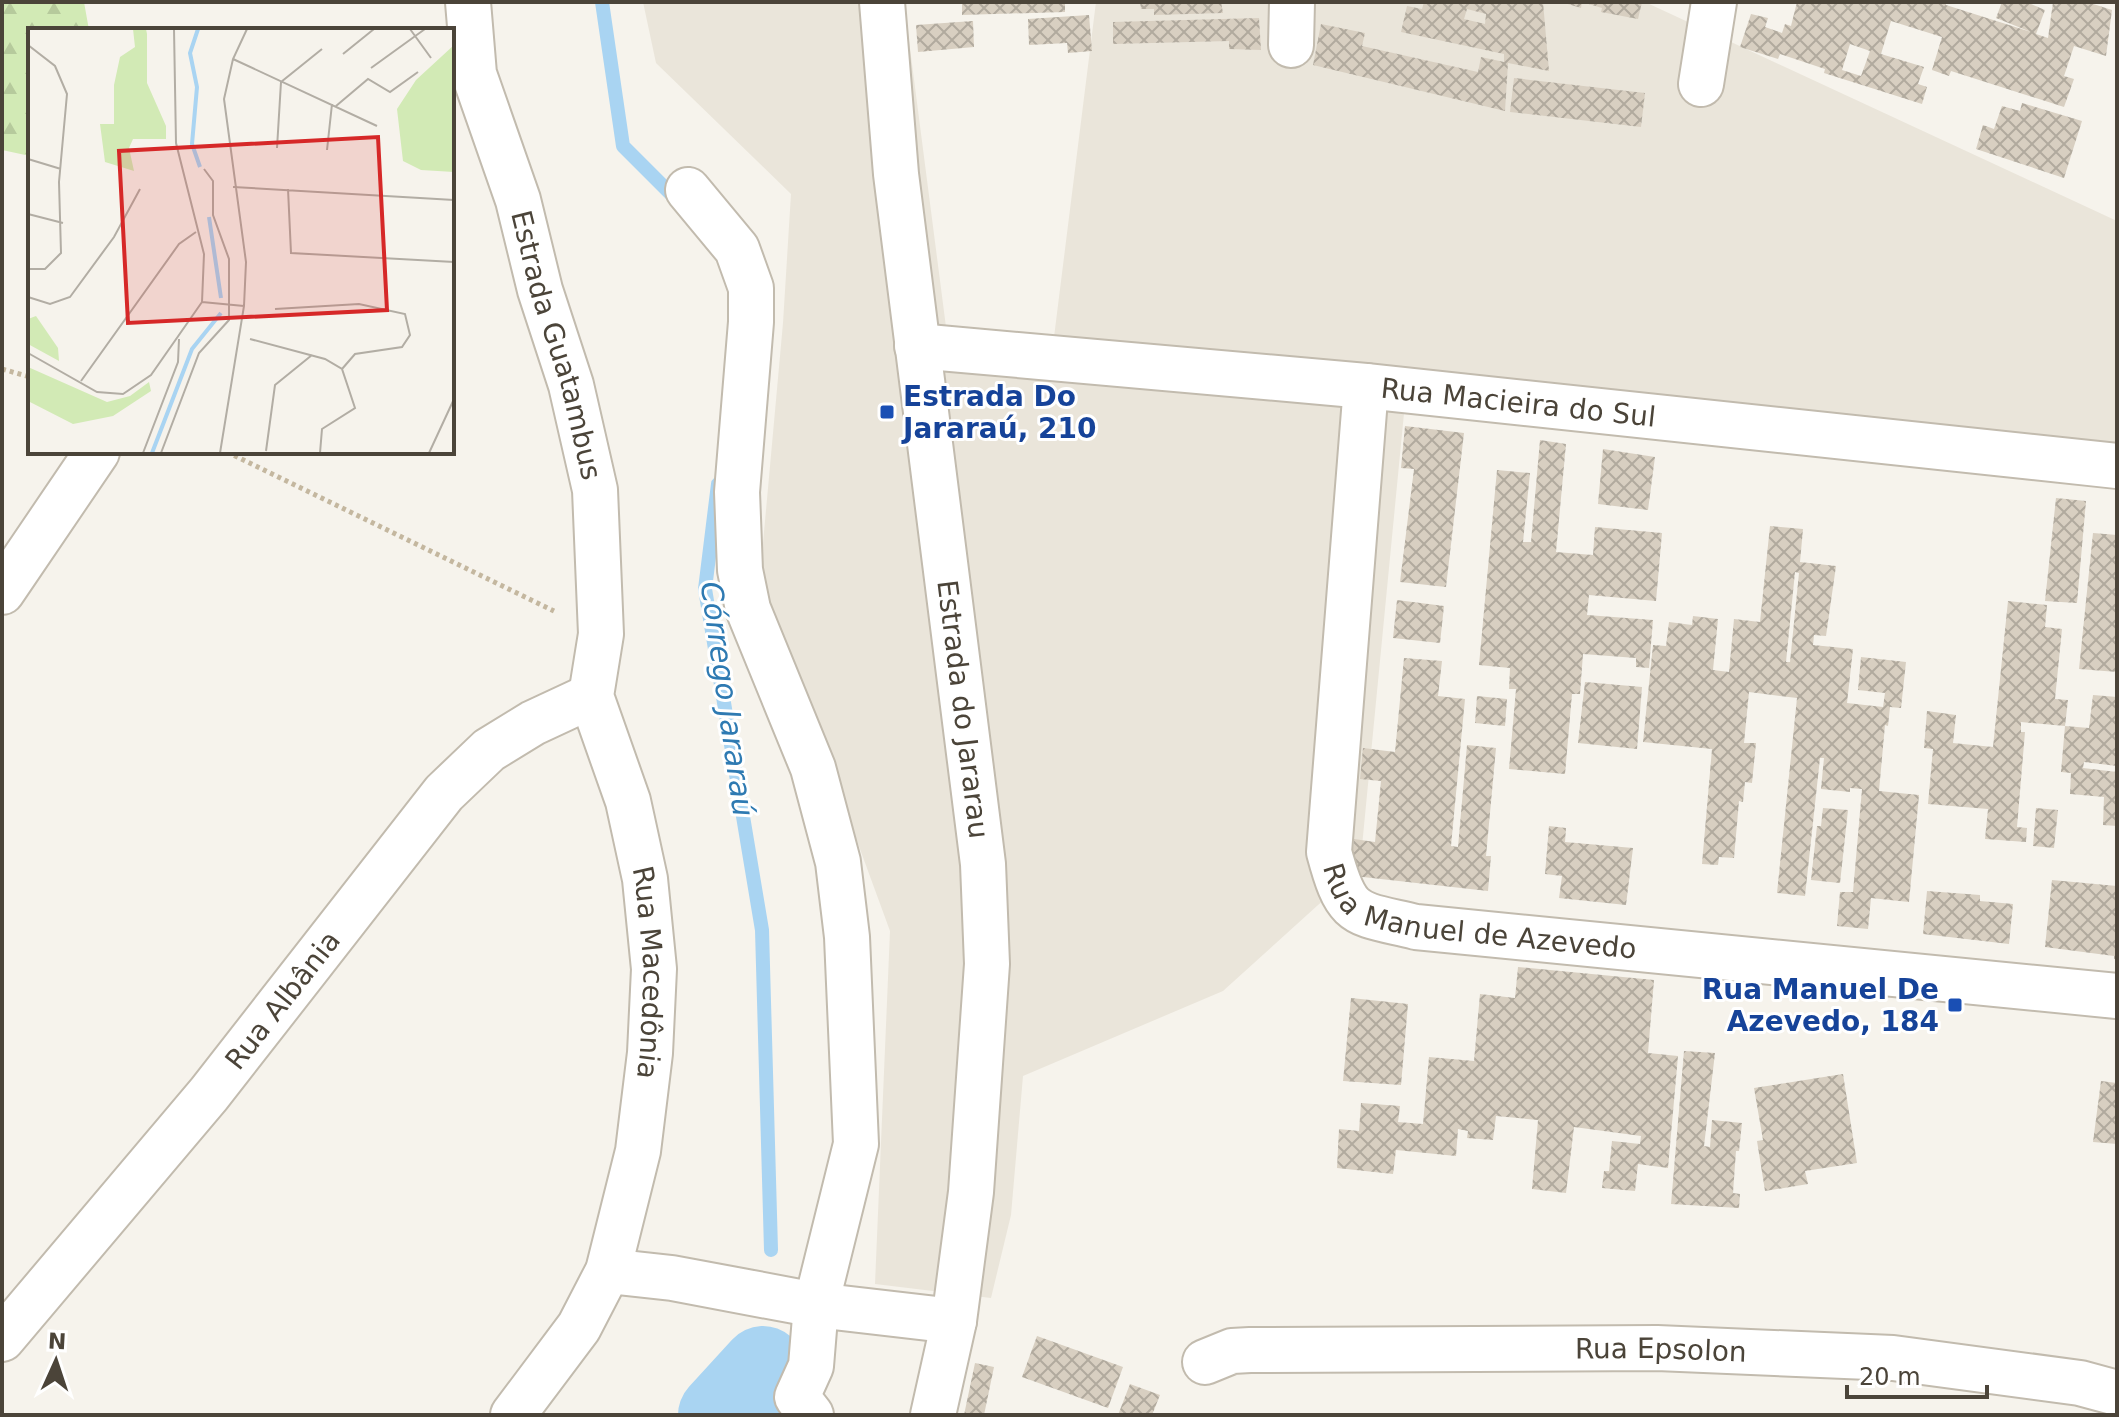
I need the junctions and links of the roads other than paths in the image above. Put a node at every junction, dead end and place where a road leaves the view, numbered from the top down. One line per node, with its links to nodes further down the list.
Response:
1 (468, 2): 13 (street, Estrada Guatambus)
2 (882, 2): 8 (street, Estrada do Jararau)
3 (1292, 2): 5 (street)
4 (1714, 2): 6 (street)
5 (1291, 45)
6 (1701, 84)
7 (688, 190): 16 (street)
8 (917, 346): 9 (street, Rua Macieira do Sul); 17 (street, Estrada do Jararau)
9 (1366, 386): 11 (street, Rua Macieira do Sul); 14 (street, Rua Manuel de Azevedo)
10 (96, 454): 12 (street)
11 (2117, 466)
12 (2, 592)
13 (591, 696): 15 (street, Rua Macedônia); 18 (street, Rua Albânia)
14 (2117, 996)
15 (608, 1271): 16 (street); 21 (street, Rua Macedônia)
16 (816, 1305): 17 (street); 22 (street)
17 (954, 1321): 23 (street, Estrada do Jararau)
18 (2, 1339)
19 (1205, 1362): 20 (street, Rua Epsolon)
20 (2117, 1393)
21 (513, 1415)
22 (811, 1415)
23 (933, 1415)

